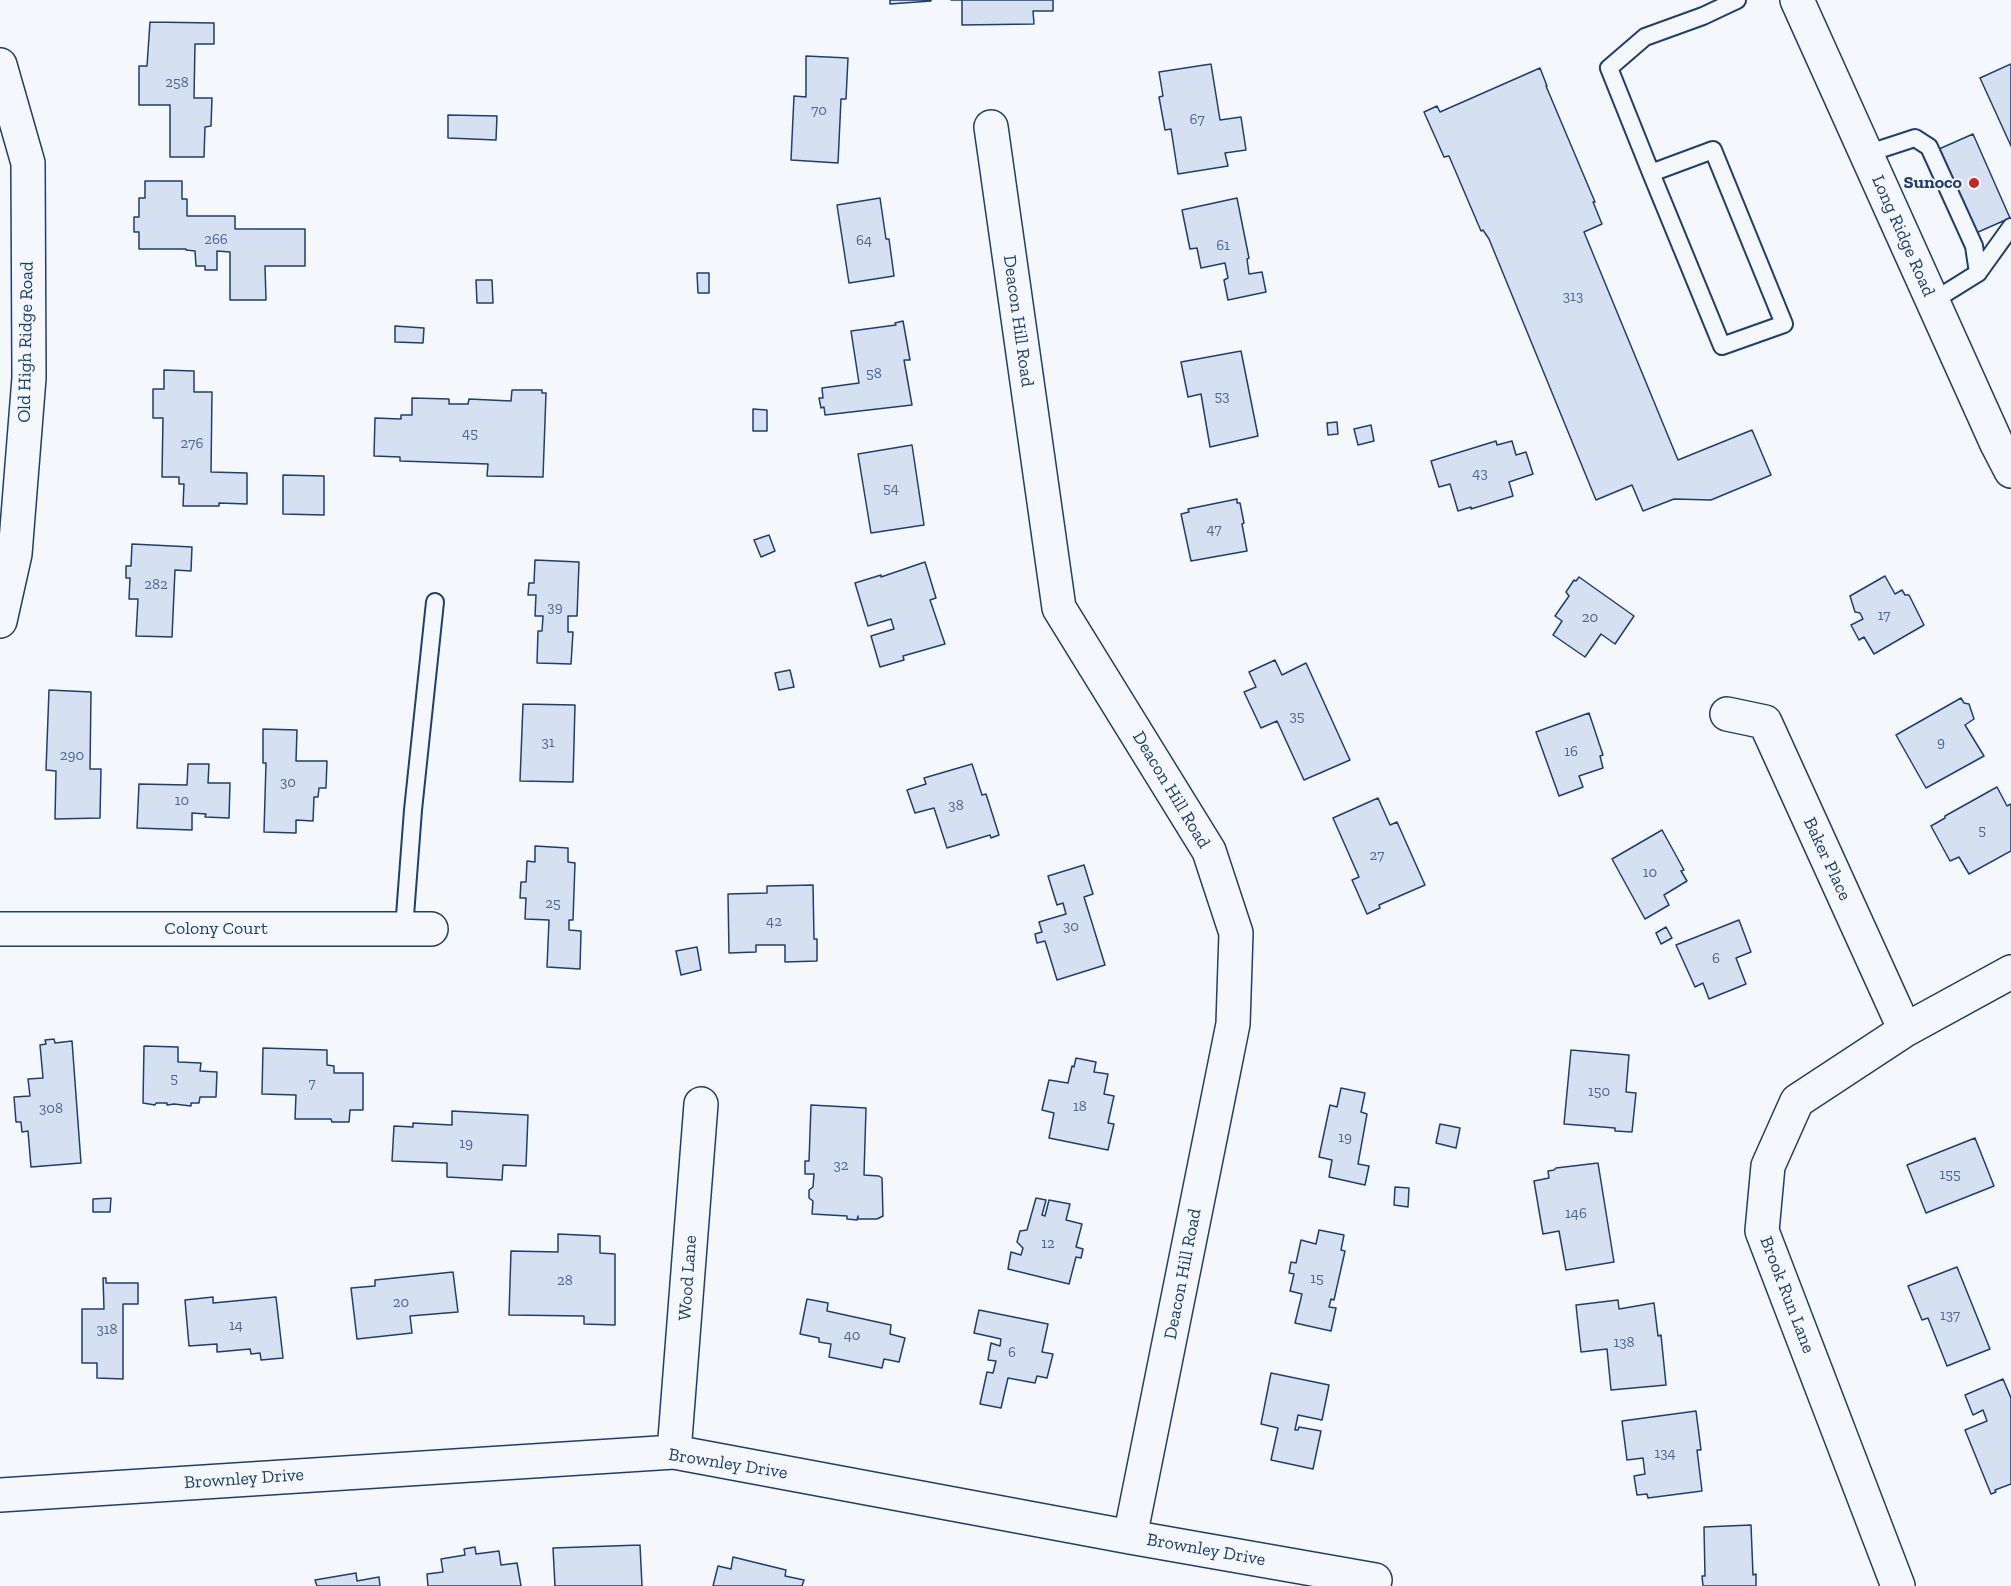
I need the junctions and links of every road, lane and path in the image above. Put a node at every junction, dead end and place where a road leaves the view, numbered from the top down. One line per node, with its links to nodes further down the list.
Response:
1 (1737, 0): 6 (lane)
2 (1797, 0): 5 (street, Long Ridge Road)
3 (0, 65): 12 (street, Old High Ridge Road)
4 (991, 127): 21 (street, Deacon Hill Road)
5 (1866, 154): 8 (lane); 9 (street, Long Ridge Road)
6 (1651, 173): 6 (lane)
7 (2011, 227): 8 (lane)
8 (1978, 273): 9 (lane)
9 (1933, 301): 10 (street, Long Ridge Road)
10 (2006, 451)
11 (435, 602): 15 (lane)
12 (0, 621)
13 (1728, 714): 17 (street, Baker Place)
14 (0, 929): 15 (street, Colony Court)
15 (418, 929)
16 (2011, 972): 17 (street, Brook Run Lane)
17 (1905, 1030): 23 (street, Brook Run Lane)
18 (701, 1104): 19 (street, Wood Lane)
19 (674, 1452): 20 (street, Brownley Drive); 21 (street, Brownley Drive)
20 (0, 1495)
21 (1130, 1537): 22 (street, Brownley Drive)
22 (1375, 1580)
23 (1898, 1586)

